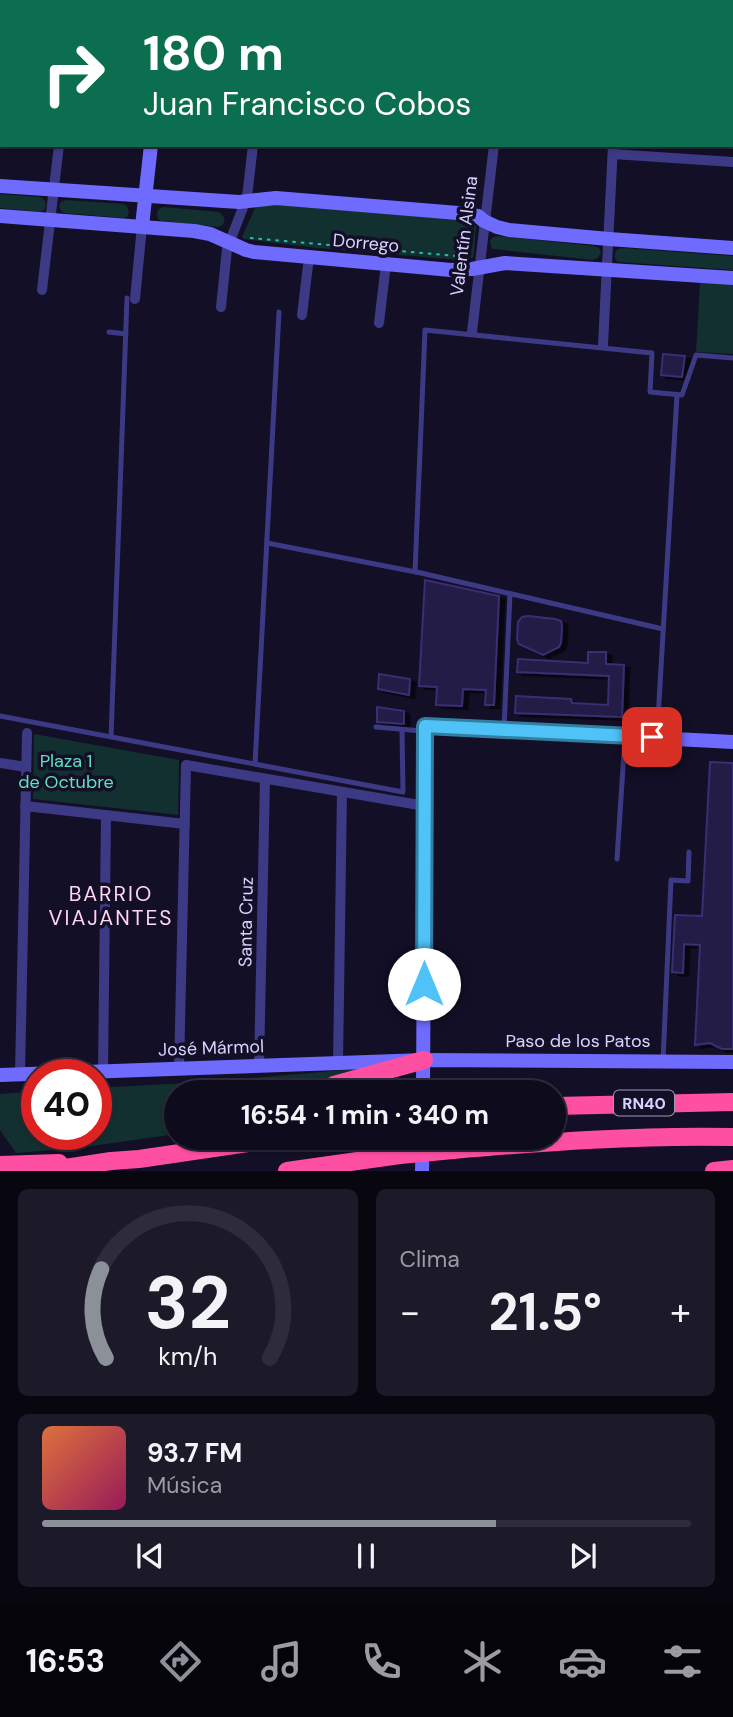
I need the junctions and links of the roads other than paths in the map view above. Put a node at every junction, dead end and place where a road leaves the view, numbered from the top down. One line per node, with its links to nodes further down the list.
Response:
1 (59, 147): 8 (street)
2 (151, 147): 9 (main road)
3 (253, 147): 10 (street)
4 (494, 147): 13 (street, Valentín Alsina)
5 (613, 150): 6 (street); 16 (street)
6 (733, 162)
7 (0, 186): 8 (main road)
8 (54, 190): 9 (main road); 12 (street)
9 (145, 197): 10 (main road); 14 (main road)
10 (245, 202): 13 (main road); 15 (street)
11 (0, 216): 12 (main road, Dorrego)
12 (50, 220): 14 (main road, Dorrego); 23 (street)
13 (484, 221): 16 (main road); 20 (street, Valentín Alsina)
14 (142, 226): 15 (main road, Dorrego); 24 (street)
15 (230, 238): 18 (main road, Dorrego); 25 (street)
16 (608, 239): 17 (main road); 21 (street)
17 (733, 248)
18 (309, 257): 19 (main road, Dorrego); 27 (street)
19 (386, 264): 20 (main road, Dorrego); 28 (street)
20 (479, 267): 21 (main road, Dorrego); 30 (street, Valentín Alsina)
21 (607, 269): 22 (main road, Dorrego); 32 (street)
22 (733, 278)
23 (42, 290)
24 (131, 299): 31 (lane)
25 (221, 307)
26 (279, 312): 35 (lane)
27 (302, 315)
28 (379, 323)
29 (109, 332): 31 (lane)
30 (472, 332)
31 (125, 334): 47 (lane)
32 (603, 345)
33 (733, 358): 34 (lane)
34 (677, 395): 36 (lane); 38 (lane)
35 (267, 543): 36 (lane); 50 (lane)
36 (415, 572): 37 (lane)
37 (510, 594): 38 (lane); 43 (lane)
38 (663, 629): 40 (lane)
39 (0, 716): 47 (lane)
40 (658, 719)
41 (376, 727): 44 (lane)
42 (425, 729): 43 (main road); 44 (lane); 55 (main road)
43 (504, 729): 46 (main road)
44 (402, 730): 50 (lane)
45 (27, 733): 51 (street)
46 (625, 736): 48 (main road); 59 (lane)
47 (111, 737): 50 (lane)
48 (733, 742)
49 (0, 763): 51 (street)
50 (255, 764)
51 (26, 767): 54 (street)
52 (265, 779): 53 (street); 57 (street); 65 (street, Santa Cruz)
53 (342, 792): 55 (street); 64 (street)
54 (25, 806): 56 (street); 68 (street)
55 (425, 806): 61 (main road)
56 (106, 815): 57 (street); 60 (street)
57 (185, 824): 66 (street)
58 (689, 852): 62 (lane)
59 (617, 859)
60 (103, 1059)
61 (424, 1060): 62 (main road, Paso de los Patos); 64 (main road, José Mármol); 70 (highway); 71 (main road)
62 (663, 1061): 63 (main road, Paso de los Patos)
63 (733, 1062)
64 (338, 1063): 65 (main road, José Mármol)
65 (259, 1066): 66 (main road, José Mármol)
66 (179, 1069): 67 (main road, José Mármol)
67 (112, 1071)
68 (20, 1074): 69 (main road, José Mármol)
69 (0, 1075)
70 (352, 1080)
71 (423, 1080)
72 (733, 1102): 73 (highway, RN40)
73 (566, 1106)
74 (733, 1137): 83 (highway, RN40, bridge)
75 (169, 1150): 78 (highway)
76 (200, 1150): 78 (highway)
77 (423, 1150): 84 (main road)
78 (139, 1159): 79 (highway)
79 (111, 1161): 80 (highway); 82 (highway)
80 (0, 1165)
81 (733, 1169): 85 (highway)
82 (46, 1171)
83 (287, 1171)
84 (422, 1171)
85 (714, 1171)

